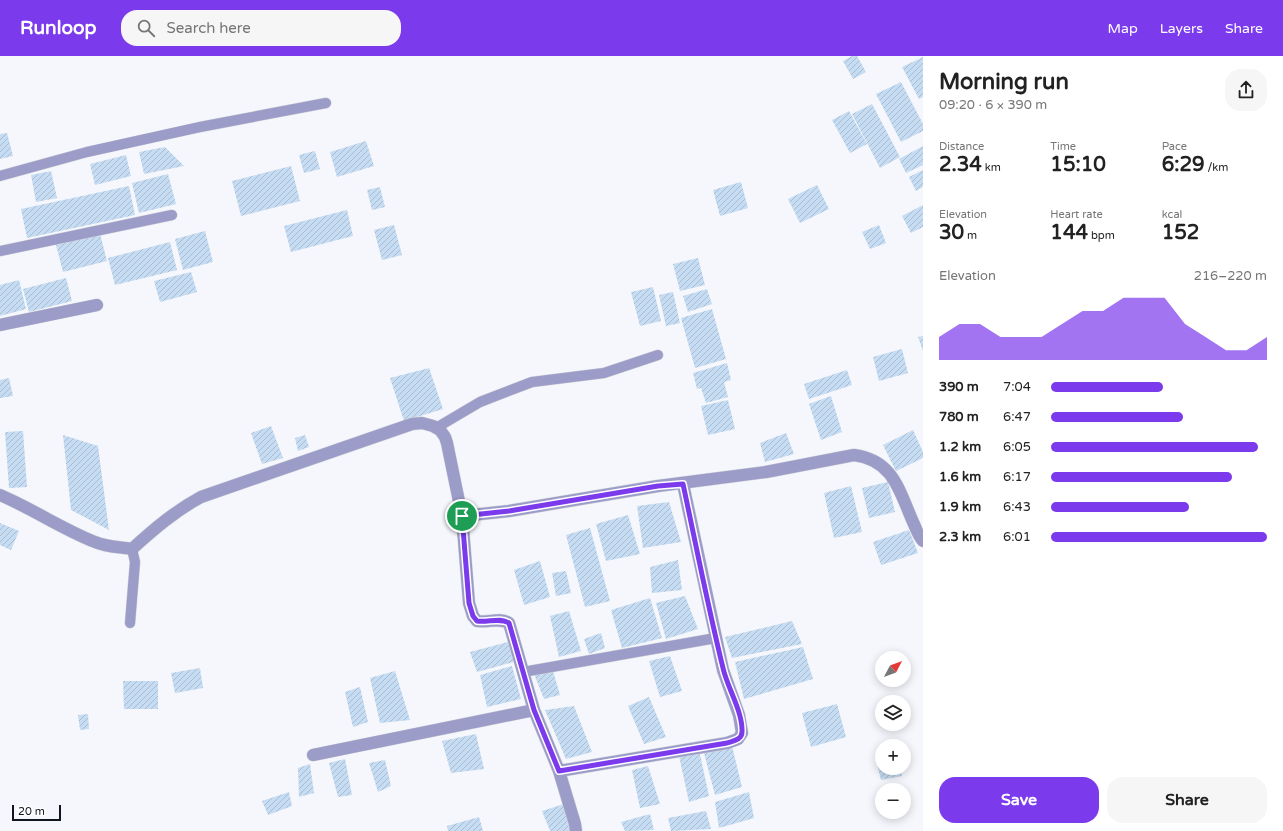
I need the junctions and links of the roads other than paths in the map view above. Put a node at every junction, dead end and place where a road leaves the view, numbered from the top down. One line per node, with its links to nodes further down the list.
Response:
1 (326, 103): 2 (lane)
2 (0, 176)
3 (172, 215): 4 (lane)
4 (0, 251)
5 (97, 305): 6 (street)
6 (0, 325)
7 (658, 355): 8 (lane)
8 (436, 428): 11 (street); 13 (street)
9 (683, 484): 11 (street); 12 (street); 15 (street)
10 (0, 495): 13 (street)
11 (462, 516): 16 (street)
12 (923, 541)
13 (132, 549): 14 (lane)
14 (130, 623)
15 (716, 638): 16 (lane); 19 (street)
16 (523, 672): 17 (street)
17 (534, 710): 18 (street); 19 (street)
18 (313, 755)
19 (559, 771): 20 (street)
20 (576, 831)

